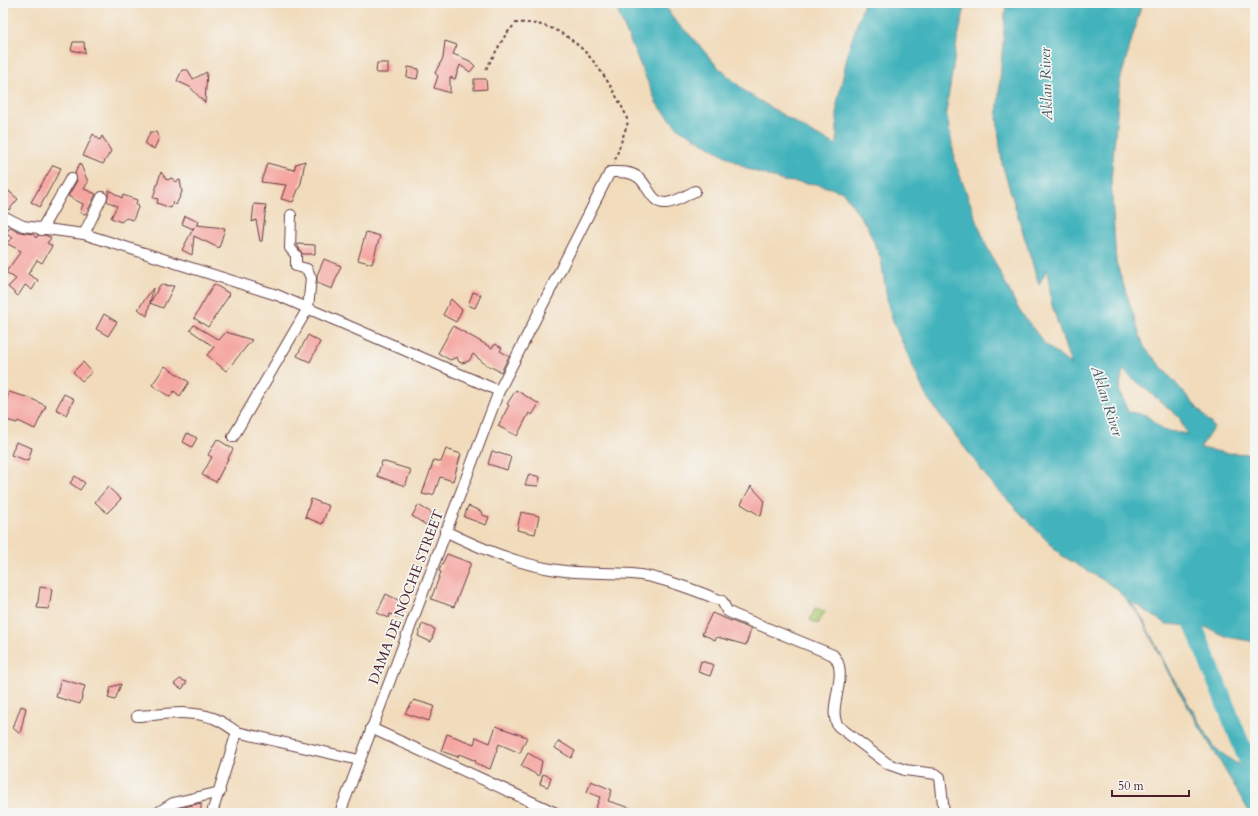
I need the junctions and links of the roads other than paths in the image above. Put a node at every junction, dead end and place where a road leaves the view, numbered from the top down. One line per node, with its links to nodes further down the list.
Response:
1 (71, 178): 6 (street)
2 (695, 191): 9 (street, DAMA DE NOCHE STREET)
3 (102, 197): 7 (street)
4 (291, 215): 8 (street)
5 (3, 216): 6 (street)
6 (41, 230): 7 (street)
7 (84, 234): 8 (street)
8 (308, 308): 9 (street); 10 (street)
9 (499, 391): 11 (street, DAMA DE NOCHE STREET)
10 (232, 437)
11 (445, 531): 13 (street, DAMA DE NOCHE STREET); 21 (street)
12 (138, 716): 14 (street)
13 (371, 728): 15 (street, DAMA DE NOCHE STREET); 20 (street)
14 (237, 732): 15 (street); 16 (street)
15 (359, 760): 19 (street, DAMA DE NOCHE STREET)
16 (220, 792): 17 (street); 18 (street)
17 (157, 813)
18 (212, 813)
19 (340, 813)
20 (556, 813)
21 (944, 813)

